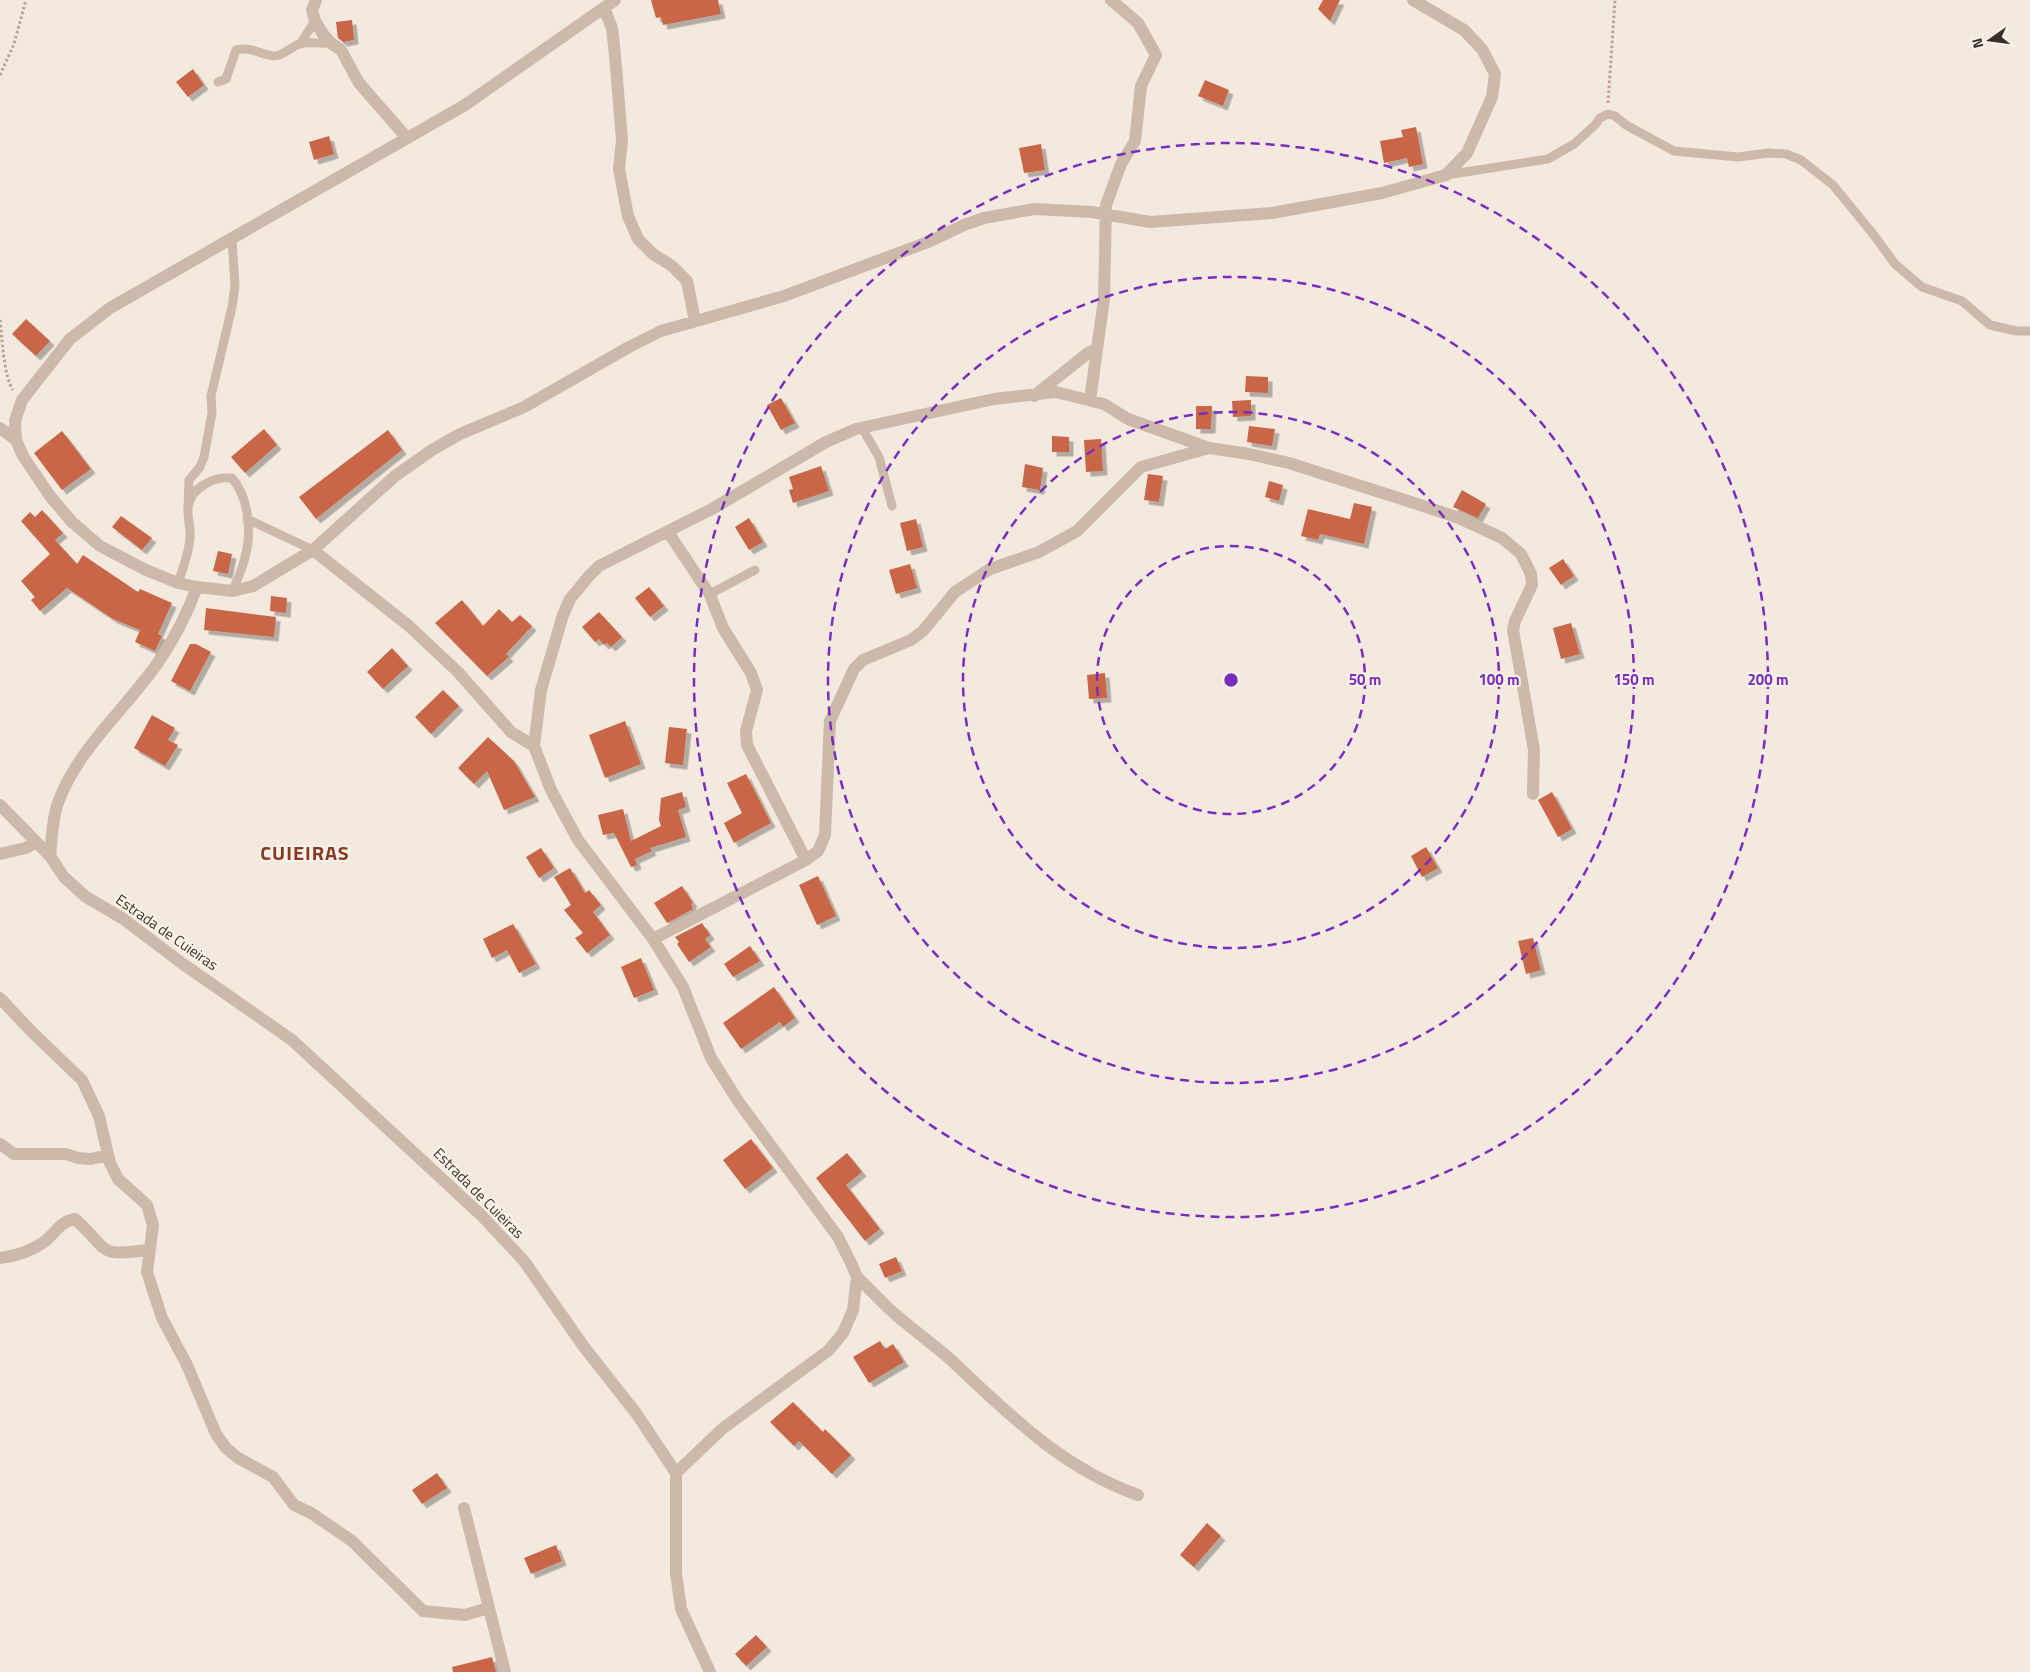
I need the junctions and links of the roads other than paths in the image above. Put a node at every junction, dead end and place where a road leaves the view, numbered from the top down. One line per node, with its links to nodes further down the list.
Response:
1 (316, 0): 6 (street)
2 (615, 0): 5 (street)
3 (1111, 0): 12 (street)
4 (1413, 0): 11 (street)
5 (604, 8): 10 (street); 14 (street)
6 (315, 22): 7 (lane); 8 (street)
7 (300, 44): 8 (lane); 9 (lane)
8 (331, 44): 10 (street)
9 (218, 82)
10 (407, 138): 13 (street)
11 (1446, 175): 12 (street); 15 (lane)
12 (1105, 215): 14 (street); 16 (street)
13 (232, 238): 21 (street); 24 (lane)
14 (695, 321): 27 (street)
15 (2030, 330)
16 (1096, 348): 17 (street); 18 (street)
17 (1034, 396): 18 (street); 20 (street)
18 (1090, 400): 22 (street)
19 (0, 428): 21 (street)
20 (862, 428): 23 (lane); 26 (street)
21 (16, 440): 29 (street)
22 (1209, 448): 34 (street); 39 (street)
23 (892, 506)
24 (188, 507): 25 (lane); 29 (lane)
25 (247, 519): 27 (lane); 31 (lane)
26 (668, 532): 32 (street); 33 (street)
27 (313, 550): 31 (street); 33 (street)
28 (755, 570): 32 (lane)
29 (178, 583): 30 (street)
30 (197, 587): 31 (street); 38 (street)
31 (233, 591)
32 (710, 594): 39 (street)
33 (534, 746): 40 (street)
34 (1533, 794)
35 (0, 805): 36 (street, Estrada de Cuieiras)
36 (36, 842): 37 (street); 38 (street, Estrada de Cuieiras)
37 (0, 854)
38 (50, 856): 47 (street, Estrada de Cuieiras)
39 (806, 860): 40 (street)
40 (653, 939): 46 (street)
41 (0, 998): 43 (street)
42 (0, 1144): 43 (street)
43 (108, 1155): 44 (street)
44 (149, 1250): 45 (street); 50 (street)
45 (0, 1258)
46 (857, 1277): 47 (street); 48 (street)
47 (676, 1473): 52 (street)
48 (1138, 1495)
49 (464, 1508): 50 (street)
50 (488, 1608): 51 (street)
51 (505, 1672)
52 (710, 1672)

